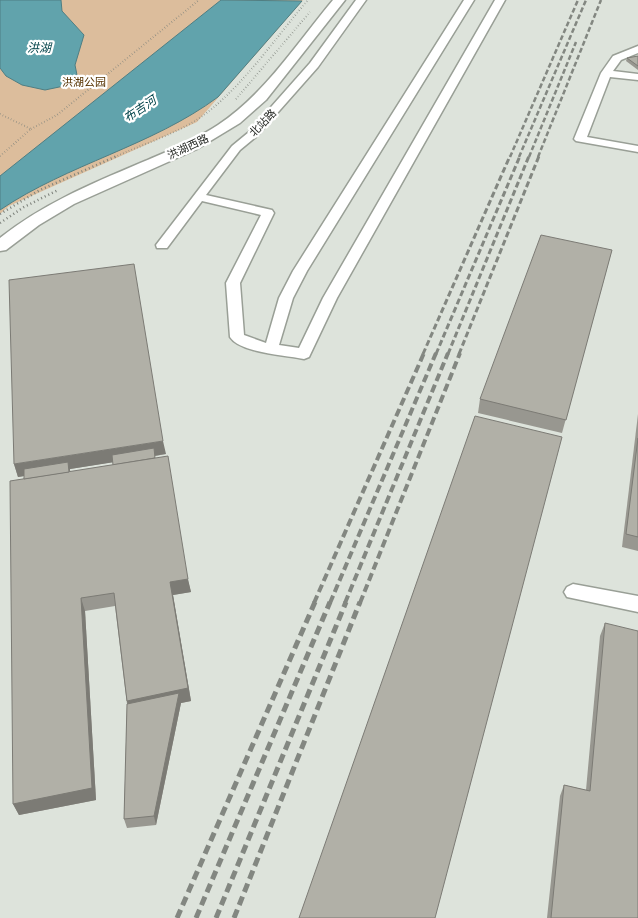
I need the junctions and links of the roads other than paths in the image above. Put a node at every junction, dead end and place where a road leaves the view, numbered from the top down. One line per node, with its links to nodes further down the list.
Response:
1 (339, 0): 13 (main road, 洪湖西路)
2 (361, 0): 10 (street, 北站路)
3 (469, 0): 14 (street)
4 (500, 0): 14 (street)
5 (322, 3): 11 (main road, 洪湖西路)
6 (638, 49): 7 (street)
7 (606, 73): 8 (street); 9 (street)
8 (638, 77)
9 (638, 149)
10 (199, 197): 12 (street, 北站路); 14 (street)
11 (0, 231)
12 (162, 244)
13 (0, 246)
14 (271, 350)
15 (573, 592): 16 (street)
16 (638, 604)

